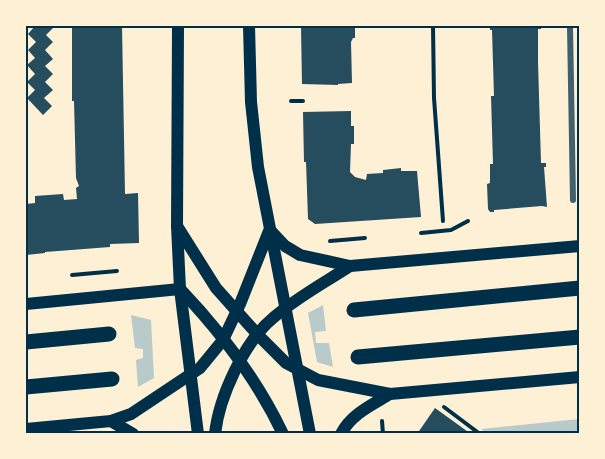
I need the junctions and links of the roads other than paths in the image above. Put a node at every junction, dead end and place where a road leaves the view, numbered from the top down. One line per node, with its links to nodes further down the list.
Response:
1 (178, 26): 5 (main road)
2 (249, 26): 6 (main road)
3 (570, 26): 4 (street)
4 (573, 200)
5 (177, 226): 10 (main road); 14 (main road)
6 (269, 229): 8 (main road); 12 (main road); 14 (main road)
7 (579, 246): 8 (main road)
8 (350, 266): 12 (main road)
9 (579, 288): 13 (main road)
10 (180, 289): 11 (main road); 18 (main road); 23 (main road)
11 (26, 304)
12 (285, 309): 16 (main road); 22 (main road)
13 (354, 310)
14 (237, 311): 16 (main road); 18 (main road)
15 (110, 334): 19 (main road)
16 (258, 335): 21 (main road); 22 (main road)
17 (579, 337): 20 (main road)
18 (223, 340): 21 (main road); 23 (main road)
19 (26, 342)
20 (358, 357)
21 (239, 363): 32 (main road); 33 (main road)
22 (297, 369): 27 (main road); 34 (main road)
23 (190, 374): 28 (main road); 31 (main road)
24 (579, 377): 27 (main road)
25 (112, 379): 26 (main road)
26 (26, 387)
27 (390, 394): 35 (main road)
28 (111, 421): 29 (main road); 30 (main road)
29 (26, 429)
30 (133, 434)
31 (198, 434)
32 (215, 434)
33 (283, 434)
34 (310, 434)
35 (341, 434)

